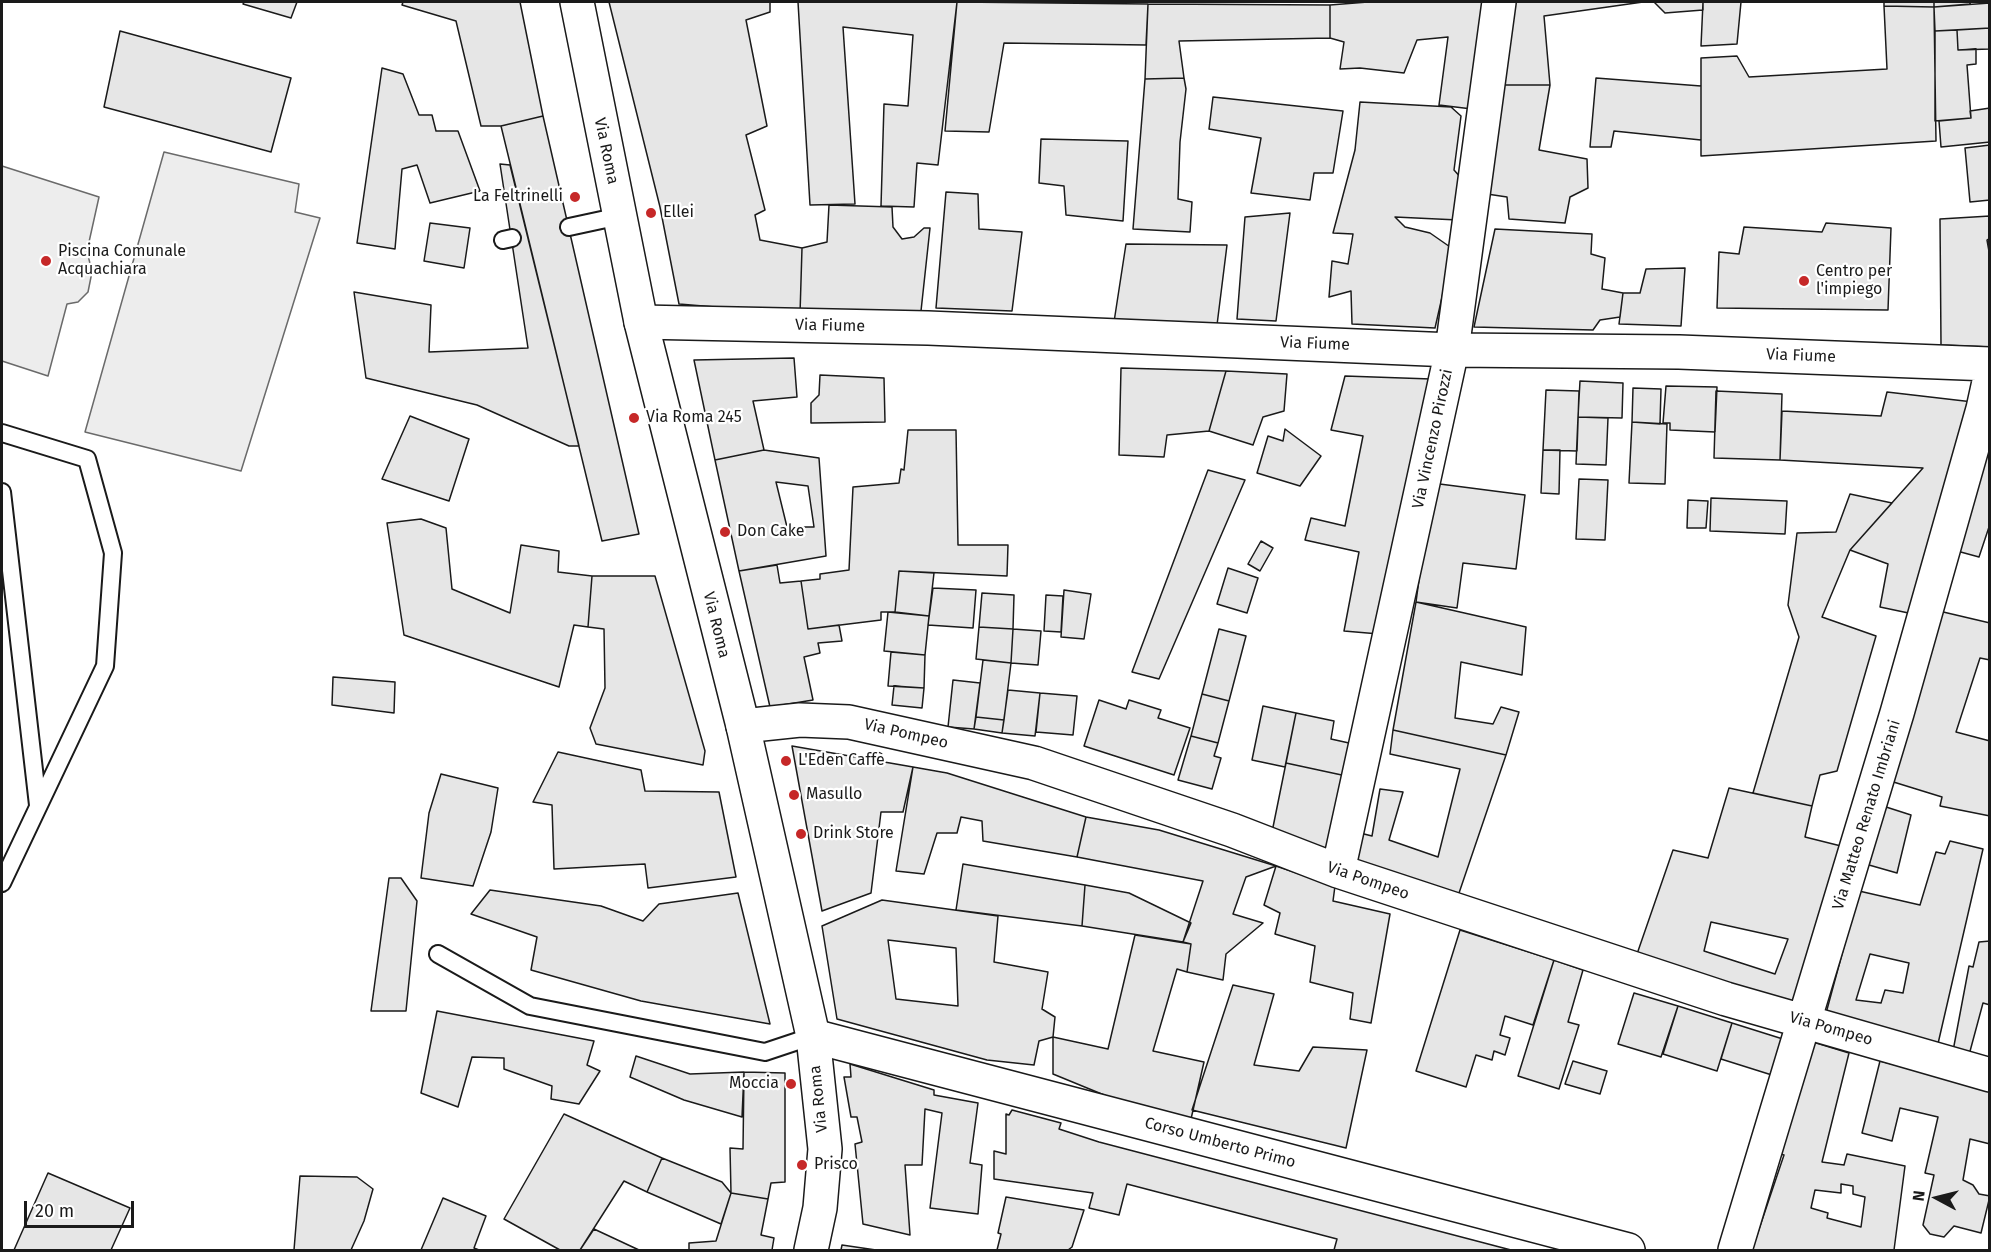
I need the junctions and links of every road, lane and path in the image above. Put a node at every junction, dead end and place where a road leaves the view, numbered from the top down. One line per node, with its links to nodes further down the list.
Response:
1 (577, 2): 3 (street, Via Roma)
2 (1499, 2): 6 (street, Via Vincenzo Pirozzi)
3 (620, 216): 4 (lane); 5 (street, Via Roma)
4 (569, 227)
5 (641, 322): 6 (street, Via Fiume); 11 (street, Via Roma)
6 (1452, 350): 7 (street, Via Fiume); 13 (street, Via Vincenzo Pirozzi)
7 (1989, 364)
8 (1989, 378): 16 (street, Via Matteo Renato Imbriani)
9 (2, 433): 12 (lane)
10 (2, 492): 12 (lane)
11 (742, 726): 13 (street, Via Pompeo); 17 (street, Via Roma)
12 (38, 806): 14 (lane)
13 (1338, 872): 16 (street, Via Pompeo)
14 (2, 883)
15 (438, 954): 17 (lane)
16 (1805, 1022): 18 (street, Via Pompeo); 21 (street, Via Matteo Renato Imbriani)
17 (813, 1036): 19 (street, Via Roma); 20 (street, Corso Umberto Primo)
18 (1989, 1074)
19 (811, 1251)
20 (1628, 1251)
21 (1735, 1251)

